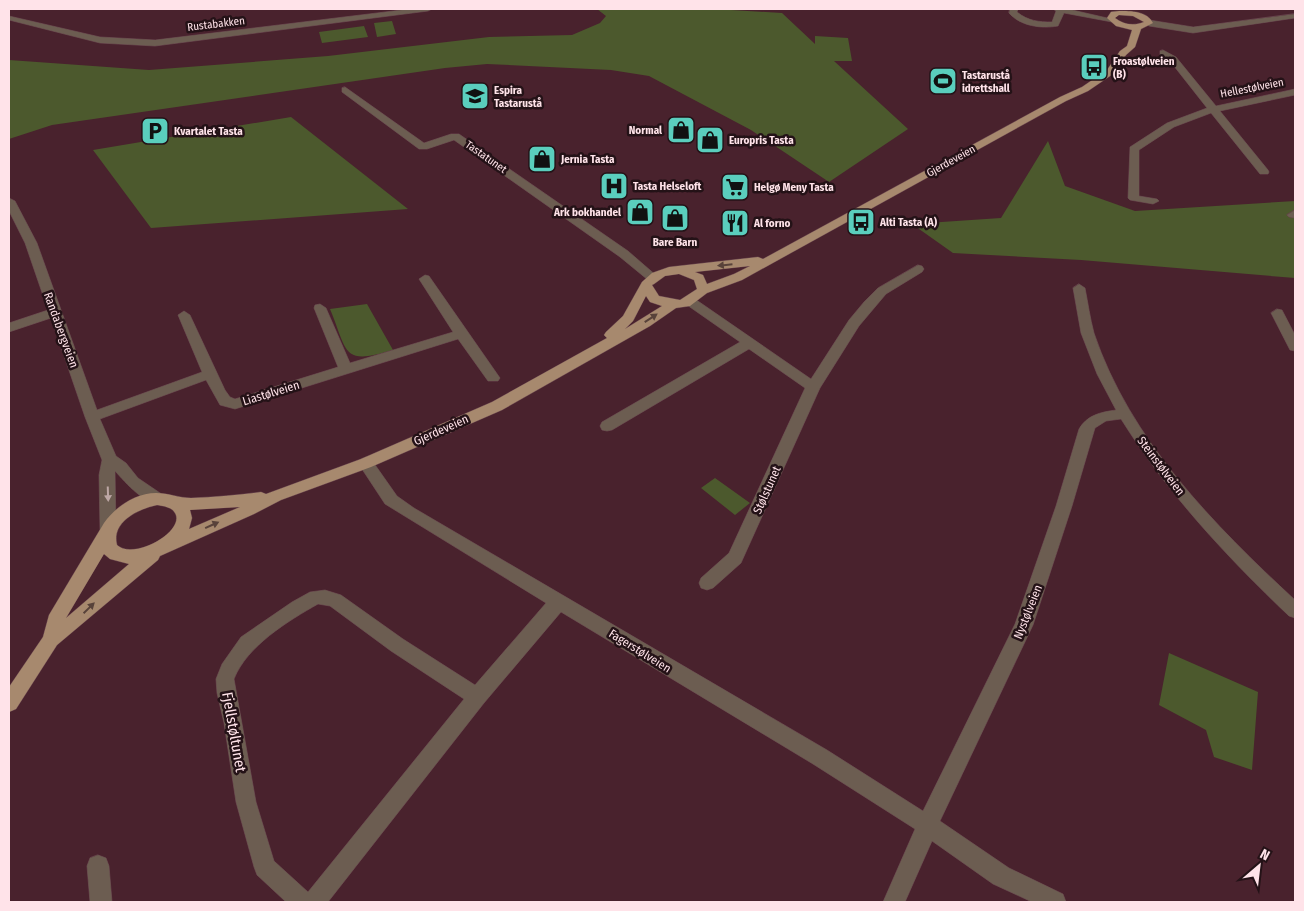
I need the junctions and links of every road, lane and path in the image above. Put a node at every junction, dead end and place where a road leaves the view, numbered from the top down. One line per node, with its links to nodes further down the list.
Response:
1 (428, 9): 7 (street, Rustabakken)
2 (1014, 9): 3 (street)
3 (1060, 9): 4 (street)
4 (1117, 14): 5 (main road); 9 (main road)
5 (1144, 16): 8 (street); 11 (main road)
6 (1295, 16): 8 (street)
7 (9, 18)
8 (1280, 18): 10 (street)
9 (1122, 25): 11 (main road); 12 (main road, Gjerdeveien)
10 (1295, 25)
11 (1137, 27): 12 (main road, Gjerdeveien)
12 (1121, 45): 21 (main road, Gjerdeveien)
13 (1163, 53): 16 (street, Hellestølveien)
14 (345, 90): 20 (street, Tastatunet)
15 (1295, 92): 16 (street, Hellestølveien)
16 (1214, 108): 17 (street, Hellestølveien); 19 (street, Hellestølveien)
17 (1264, 172)
18 (9, 201): 32 (street, Randabergveien)
19 (1153, 201)
20 (624, 254): 24 (street); 26 (street)
21 (770, 259): 23 (main road, Gjerdeveien, one-way to 23); 28 (main road, Gjerdeveien)
22 (918, 269): 43 (street, Stølstunet)
23 (680, 270): 24 (main road); 28 (main road)
24 (664, 271): 26 (main road)
25 (425, 279): 36 (street)
26 (649, 281): 30 (main road); 38 (main road, Gjerdeveien)
27 (1079, 288): 44 (street, Steinstølveien)
28 (703, 290): 29 (main road)
29 (691, 302): 30 (main road); 37 (street)
30 (672, 305): 38 (main road, Gjerdeveien, one-way to 30)
31 (320, 308): 40 (street)
32 (54, 312): 35 (street); 45 (street, Randabergveien)
33 (1277, 313): 39 (street)
34 (184, 315): 41 (street, Liastølveien)
35 (9, 328)
36 (461, 334): 40 (street, Liastølveien); 42 (street)
37 (749, 342): 43 (street); 46 (street)
38 (599, 347): 48 (main road, Gjerdeveien)
39 (1295, 347)
40 (346, 370): 41 (street, Liastølveien)
41 (209, 374): 45 (street)
42 (493, 378)
43 (813, 387): 54 (street, Stølstunet)
44 (1125, 414): 56 (street, Steinstølveien); 60 (street, Nystølveien)
45 (92, 417): 47 (street, Randabergveien)
46 (607, 426)
47 (110, 460): 50 (street, Randabergveien); 52 (street, Randabergveien, one-way to 52)
48 (366, 463): 49 (main road, Gjerdeveien); 55 (street, Fagerstølveien)
49 (275, 496): 51 (main road, Gjerdeveien); 53 (main road, Gjerdeveien, one-way to 49)
50 (157, 499): 51 (main road); 52 (main road)
51 (176, 504): 53 (main road)
52 (107, 533): 53 (main road); 57 (main road)
53 (163, 548): 57 (main road, one-way to 53)
54 (706, 583)
55 (559, 600): 58 (street); 60 (street, Fagerstølveien)
56 (1295, 611)
57 (51, 638): 59 (main road)
58 (477, 697): 63 (street, Fjellstøltunet); 64 (street)
59 (9, 703)
60 (927, 825): 65 (street); 66 (street, Fagerstølveien)
61 (98, 866): 62 (street)
62 (101, 902)
63 (304, 902)
64 (314, 902)
65 (894, 902)
66 (1055, 902)

